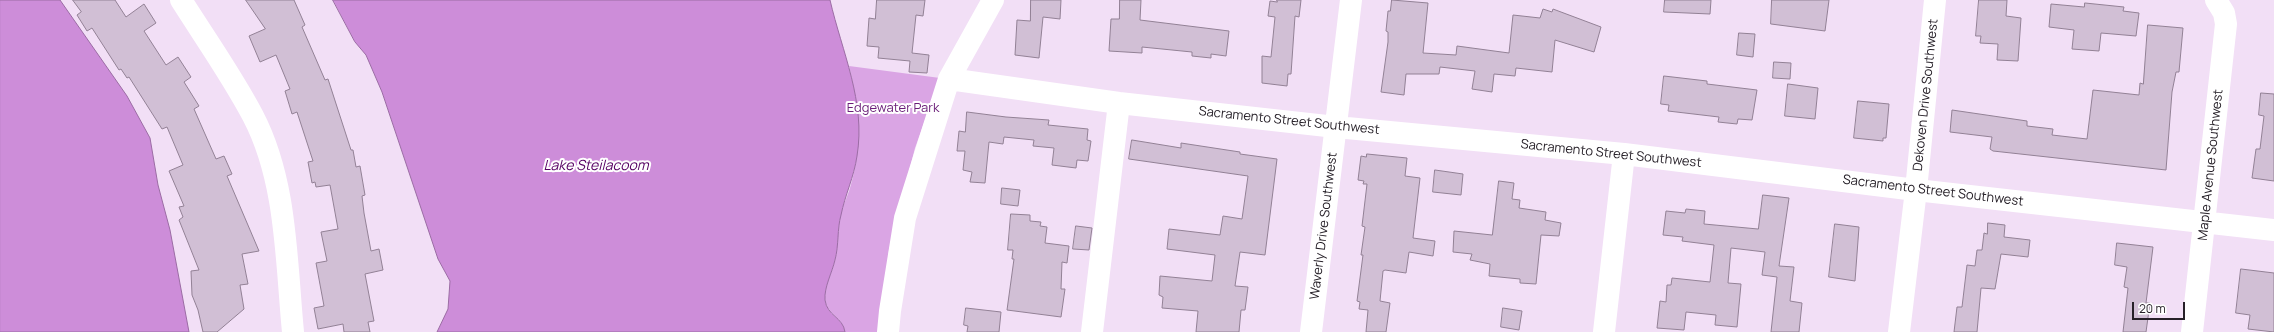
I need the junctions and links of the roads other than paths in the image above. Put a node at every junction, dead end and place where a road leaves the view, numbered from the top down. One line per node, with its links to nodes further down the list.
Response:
1 (181, 0): 13 (street)
2 (993, 0): 6 (street)
3 (1351, 0): 8 (street, Waverly Drive Southwest)
4 (1935, 0): 10 (street, Dekoven Drive Southwest)
5 (2216, 0): 11 (street, Maple Avenue Southwest)
6 (949, 79): 7 (street, Sacramento Street Southwest); 14 (street)
7 (1119, 103): 8 (street, Sacramento Street Southwest); 15 (street)
8 (1336, 127): 9 (street, Sacramento Street Southwest); 16 (street, Waverly Drive Southwest)
9 (1624, 154): 10 (street, Sacramento Street Southwest); 17 (street)
10 (1916, 190): 11 (street, Sacramento Street Southwest); 18 (street, Dekoven Drive Southwest)
11 (2205, 222): 12 (street, Sacramento Street Southwest); 19 (street, Maple Avenue Southwest)
12 (2274, 230)
13 (293, 332)
14 (888, 332)
15 (1092, 332)
16 (1311, 332)
17 (1604, 332)
18 (1899, 332)
19 (2192, 332)

